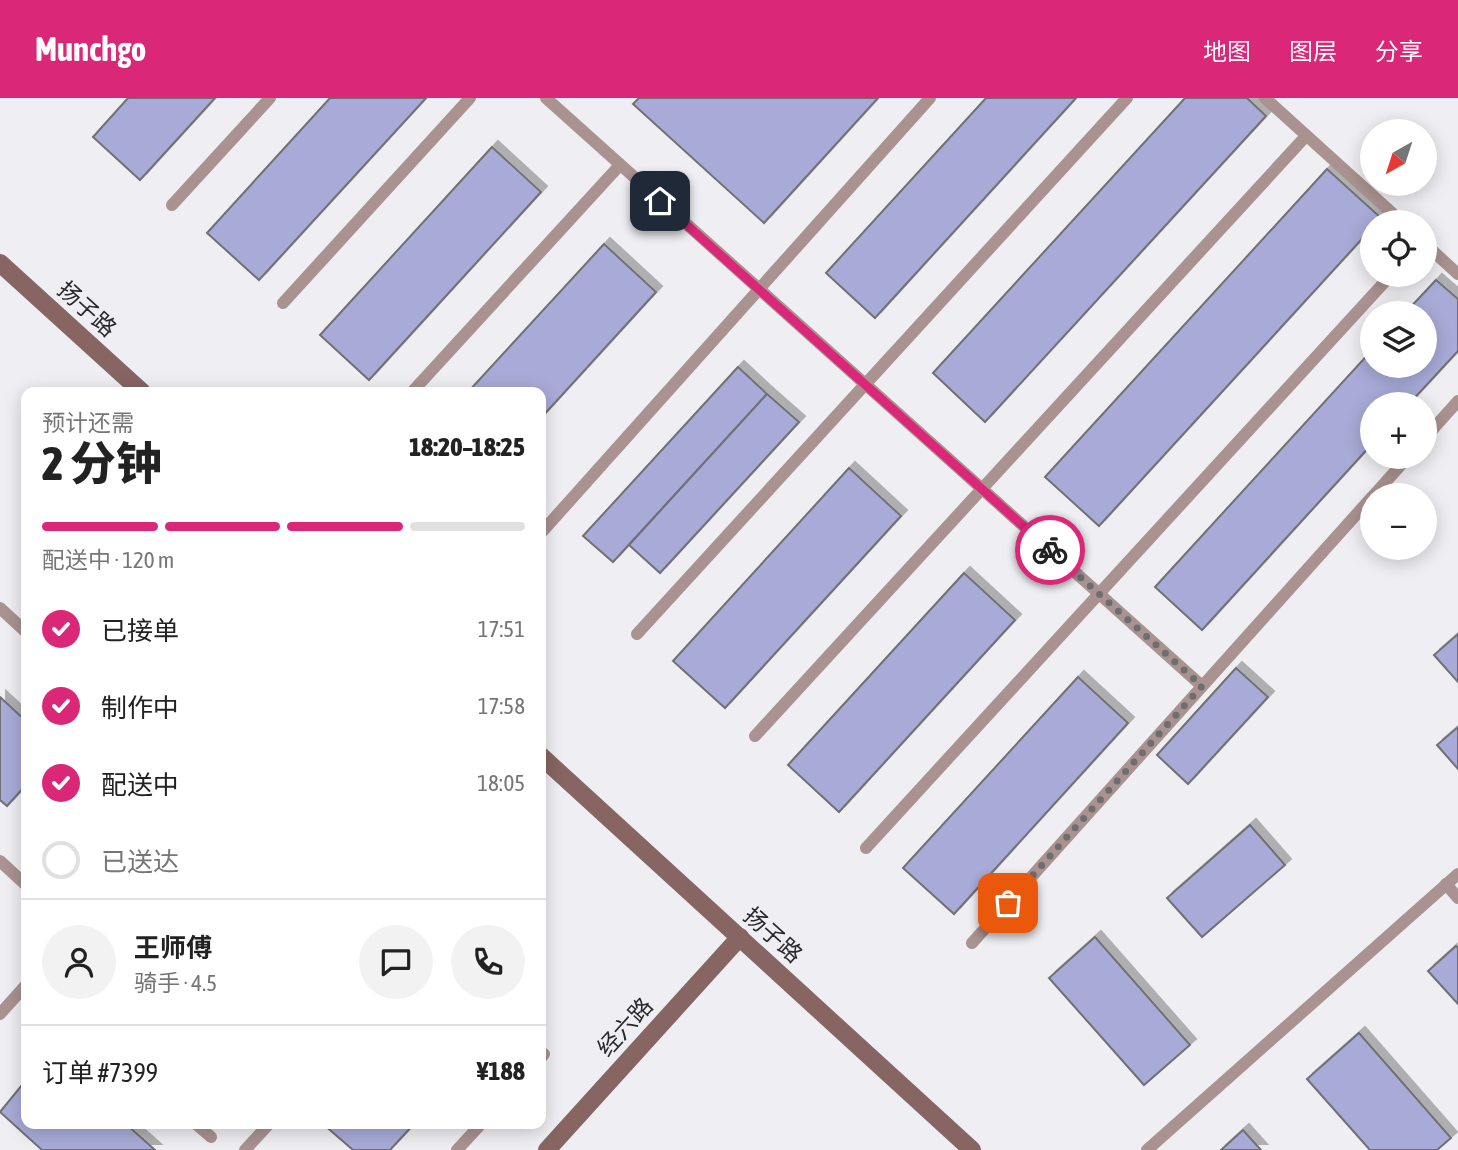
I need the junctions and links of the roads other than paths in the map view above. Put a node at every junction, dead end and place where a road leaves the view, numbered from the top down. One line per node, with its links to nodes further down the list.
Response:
1 (270, 98): 9 (lane)
2 (471, 98): 16 (lane)
3 (546, 98): 8 (lane)
4 (930, 98): 15 (lane)
5 (1127, 98): 17 (lane)
6 (1265, 98): 7 (lane)
7 (1306, 136): 10 (lane); 24 (lane)
8 (620, 165): 15 (lane); 19 (lane)
9 (172, 205)
10 (1389, 210)
11 (1437, 255): 13 (lane)
12 (0, 263): 18 (street, 扬子路)
13 (1458, 274)
14 (1380, 287): 27 (lane)
15 (760, 290): 17 (lane); 26 (lane)
16 (283, 303)
17 (864, 384): 24 (lane); 30 (lane)
18 (136, 387)
19 (417, 387)
20 (1458, 401): 21 (lane)
21 (1437, 424)
22 (1397, 469): 23 (lane)
23 (1385, 483)
24 (982, 490): 27 (lane); 32 (lane)
25 (1360, 510): 31 (lane)
26 (546, 527)
27 (1098, 593): 31 (lane); 34 (lane)
28 (0, 608): 29 (lane)
29 (21, 627)
30 (637, 634)
31 (1202, 686): 41 (lane)
32 (754, 736)
33 (546, 761): 40 (street, 扬子路)
34 (866, 848)
35 (0, 861): 37 (lane)
36 (1458, 874): 38 (lane)
37 (21, 880)
38 (1446, 884): 39 (lane); 52 (lane)
39 (1458, 898)
40 (740, 937): 48 (street, 扬子路); 51 (street, 经六路)
41 (972, 943)
42 (21, 991): 43 (lane)
43 (0, 1014)
44 (202, 1129): 47 (lane)
45 (264, 1129): 49 (lane)
46 (476, 1129): 50 (lane)
47 (211, 1137)
48 (968, 1148)
49 (245, 1150)
50 (457, 1150)
51 (547, 1150)
52 (1147, 1150)

